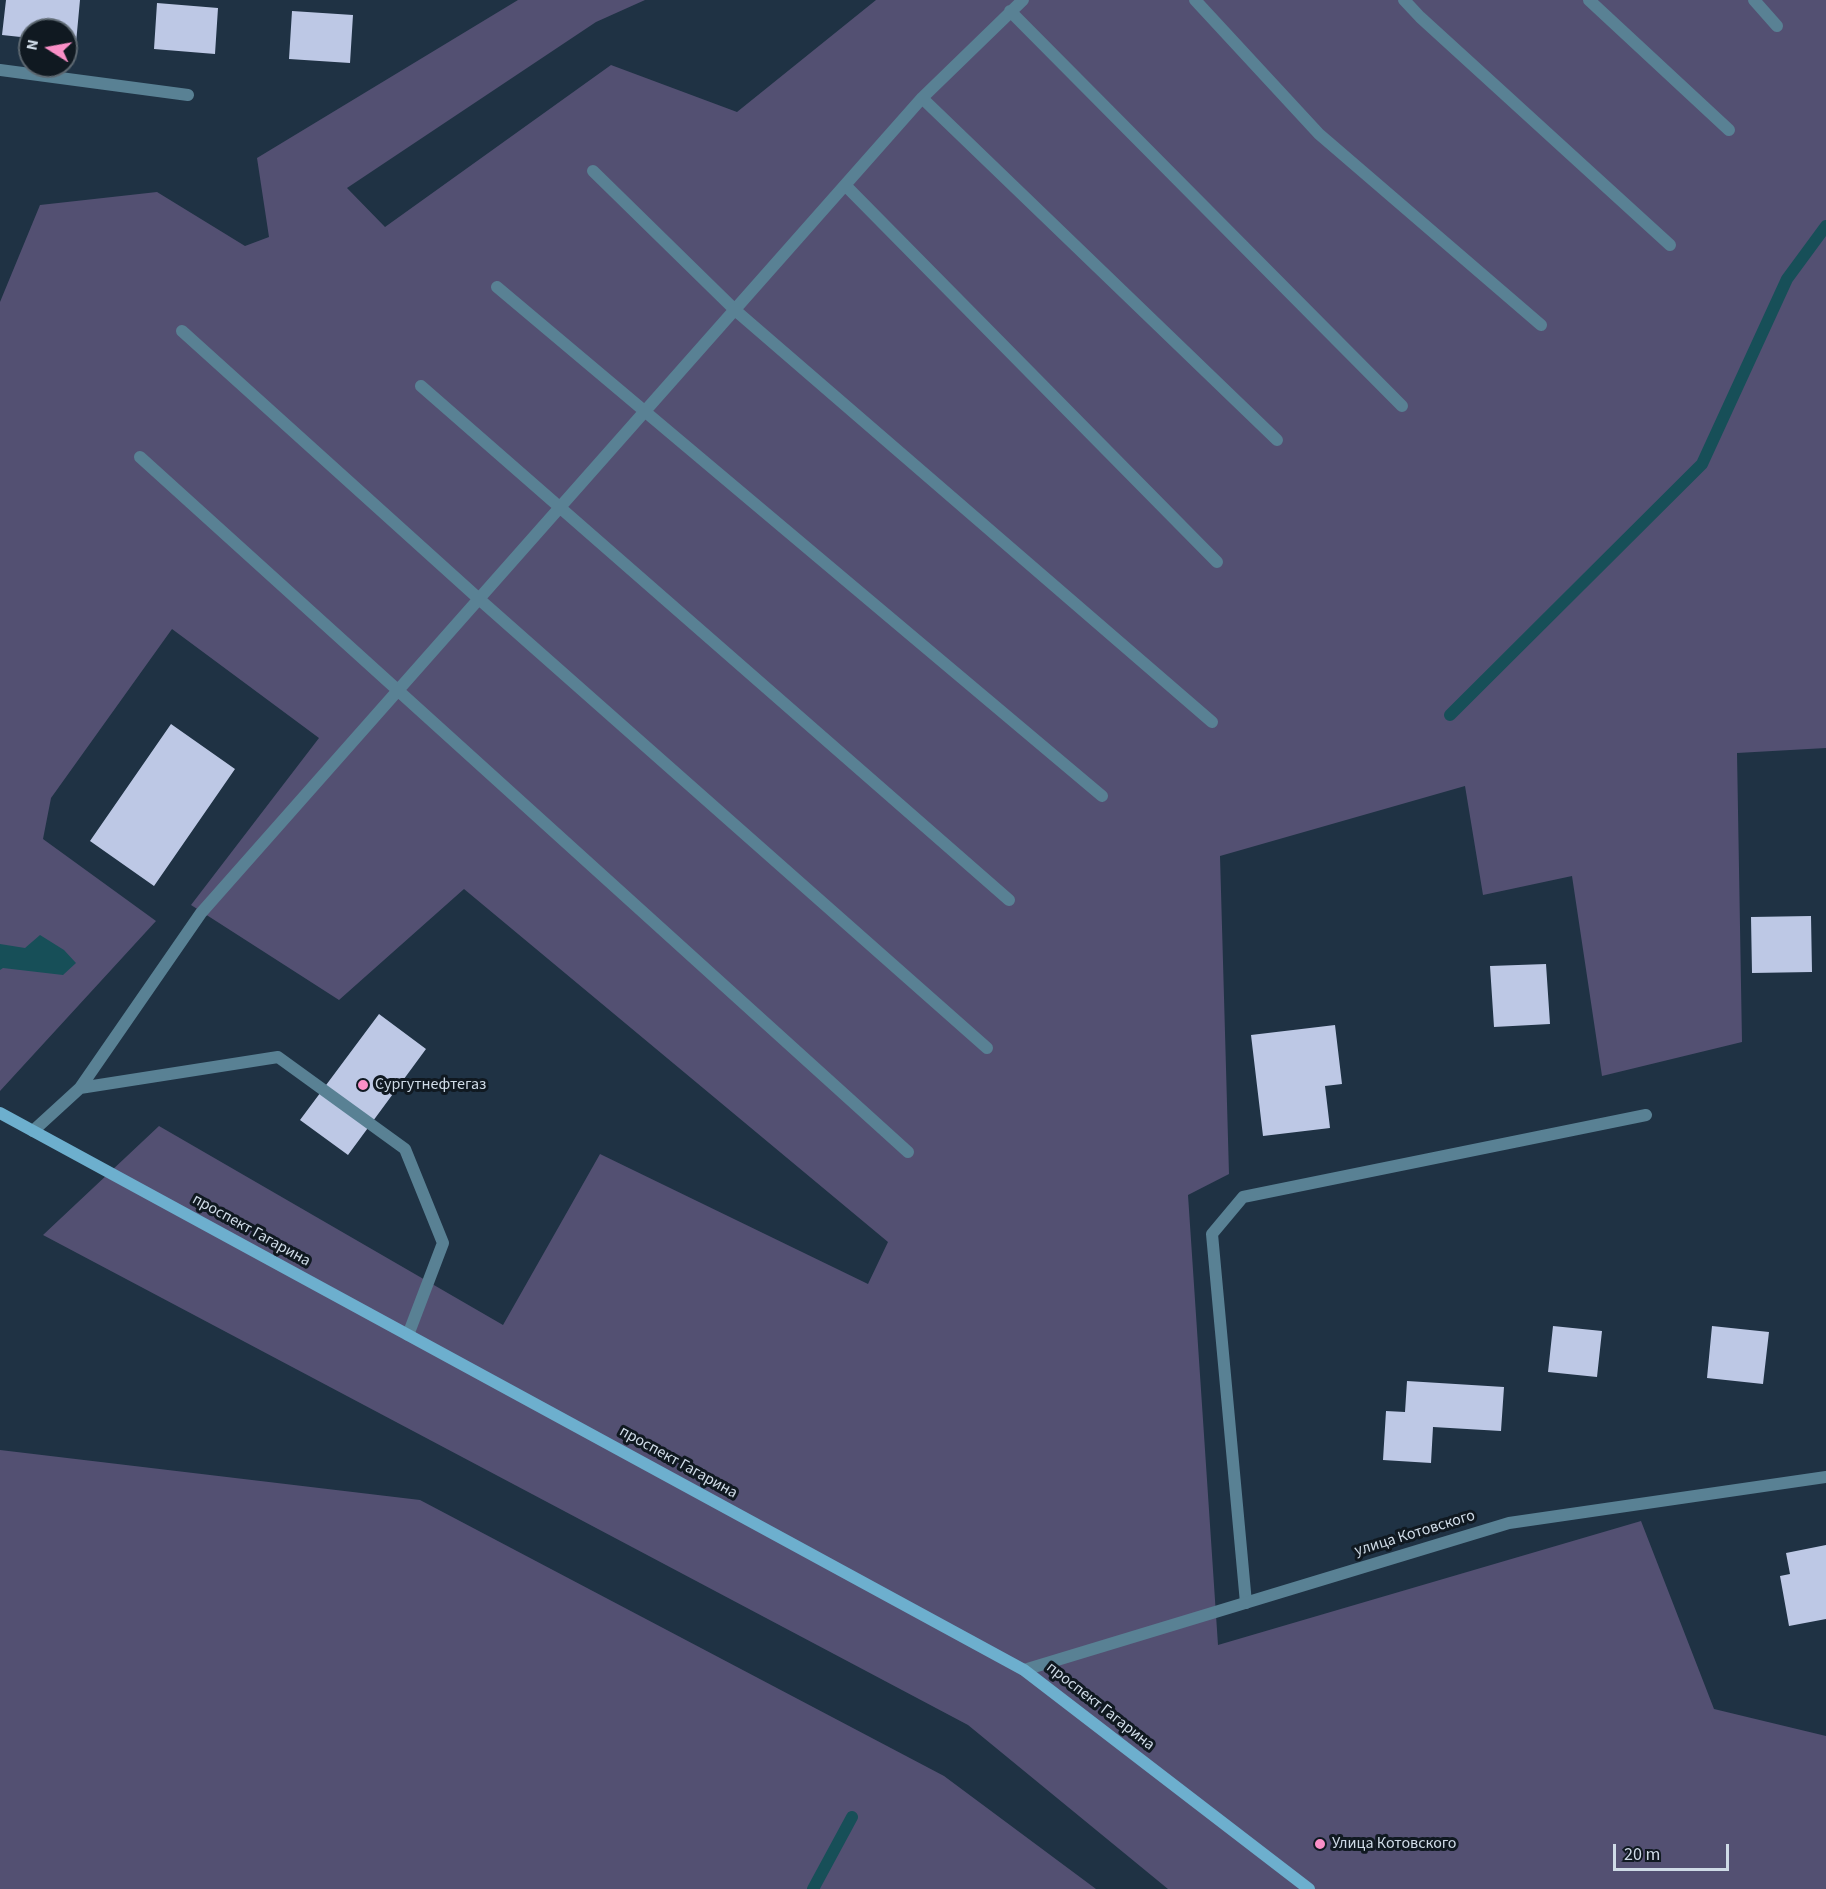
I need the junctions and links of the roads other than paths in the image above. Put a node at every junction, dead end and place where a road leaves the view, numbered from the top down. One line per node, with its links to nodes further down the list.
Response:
1 (1023, 0): 6 (street)
2 (1195, 0): 17 (street)
3 (1404, 0): 14 (street)
4 (1589, 0): 11 (street)
5 (1754, 0): 7 (street)
6 (1010, 11): 10 (street); 20 (street)
7 (1777, 26)
8 (0, 70): 9 (street)
9 (188, 95)
10 (922, 98): 13 (street); 22 (street)
11 (1729, 130)
12 (593, 171): 16 (street)
13 (845, 185): 16 (street); 25 (street)
14 (1670, 244)
15 (497, 287): 21 (street)
16 (735, 310): 21 (street); 28 (street)
17 (1541, 325)
18 (183, 331): 26 (street)
19 (421, 386): 24 (street)
20 (1402, 405)
21 (645, 410): 24 (street); 29 (street)
22 (1277, 440)
23 (140, 457): 27 (street)
24 (560, 507): 26 (street); 30 (street)
25 (1217, 562)
26 (479, 600): 27 (street); 31 (street)
27 (398, 691): 32 (street); 36 (street)
28 (1212, 722)
29 (1102, 796)
30 (1009, 900)
31 (987, 1048)
32 (80, 1088): 35 (street); 37 (street)
33 (0, 1113): 35 (main road, проспект Гагарина)
34 (1646, 1115): 39 (street)
35 (33, 1131): 37 (main road, проспект Гагарина)
36 (908, 1152)
37 (408, 1335): 40 (main road, проспект Гагарина)
38 (1826, 1477): 39 (street, улица Котовского)
39 (1246, 1603): 40 (street, улица Котовского)
40 (1024, 1670): 41 (main road, проспект Гагарина)
41 (1309, 1889)

